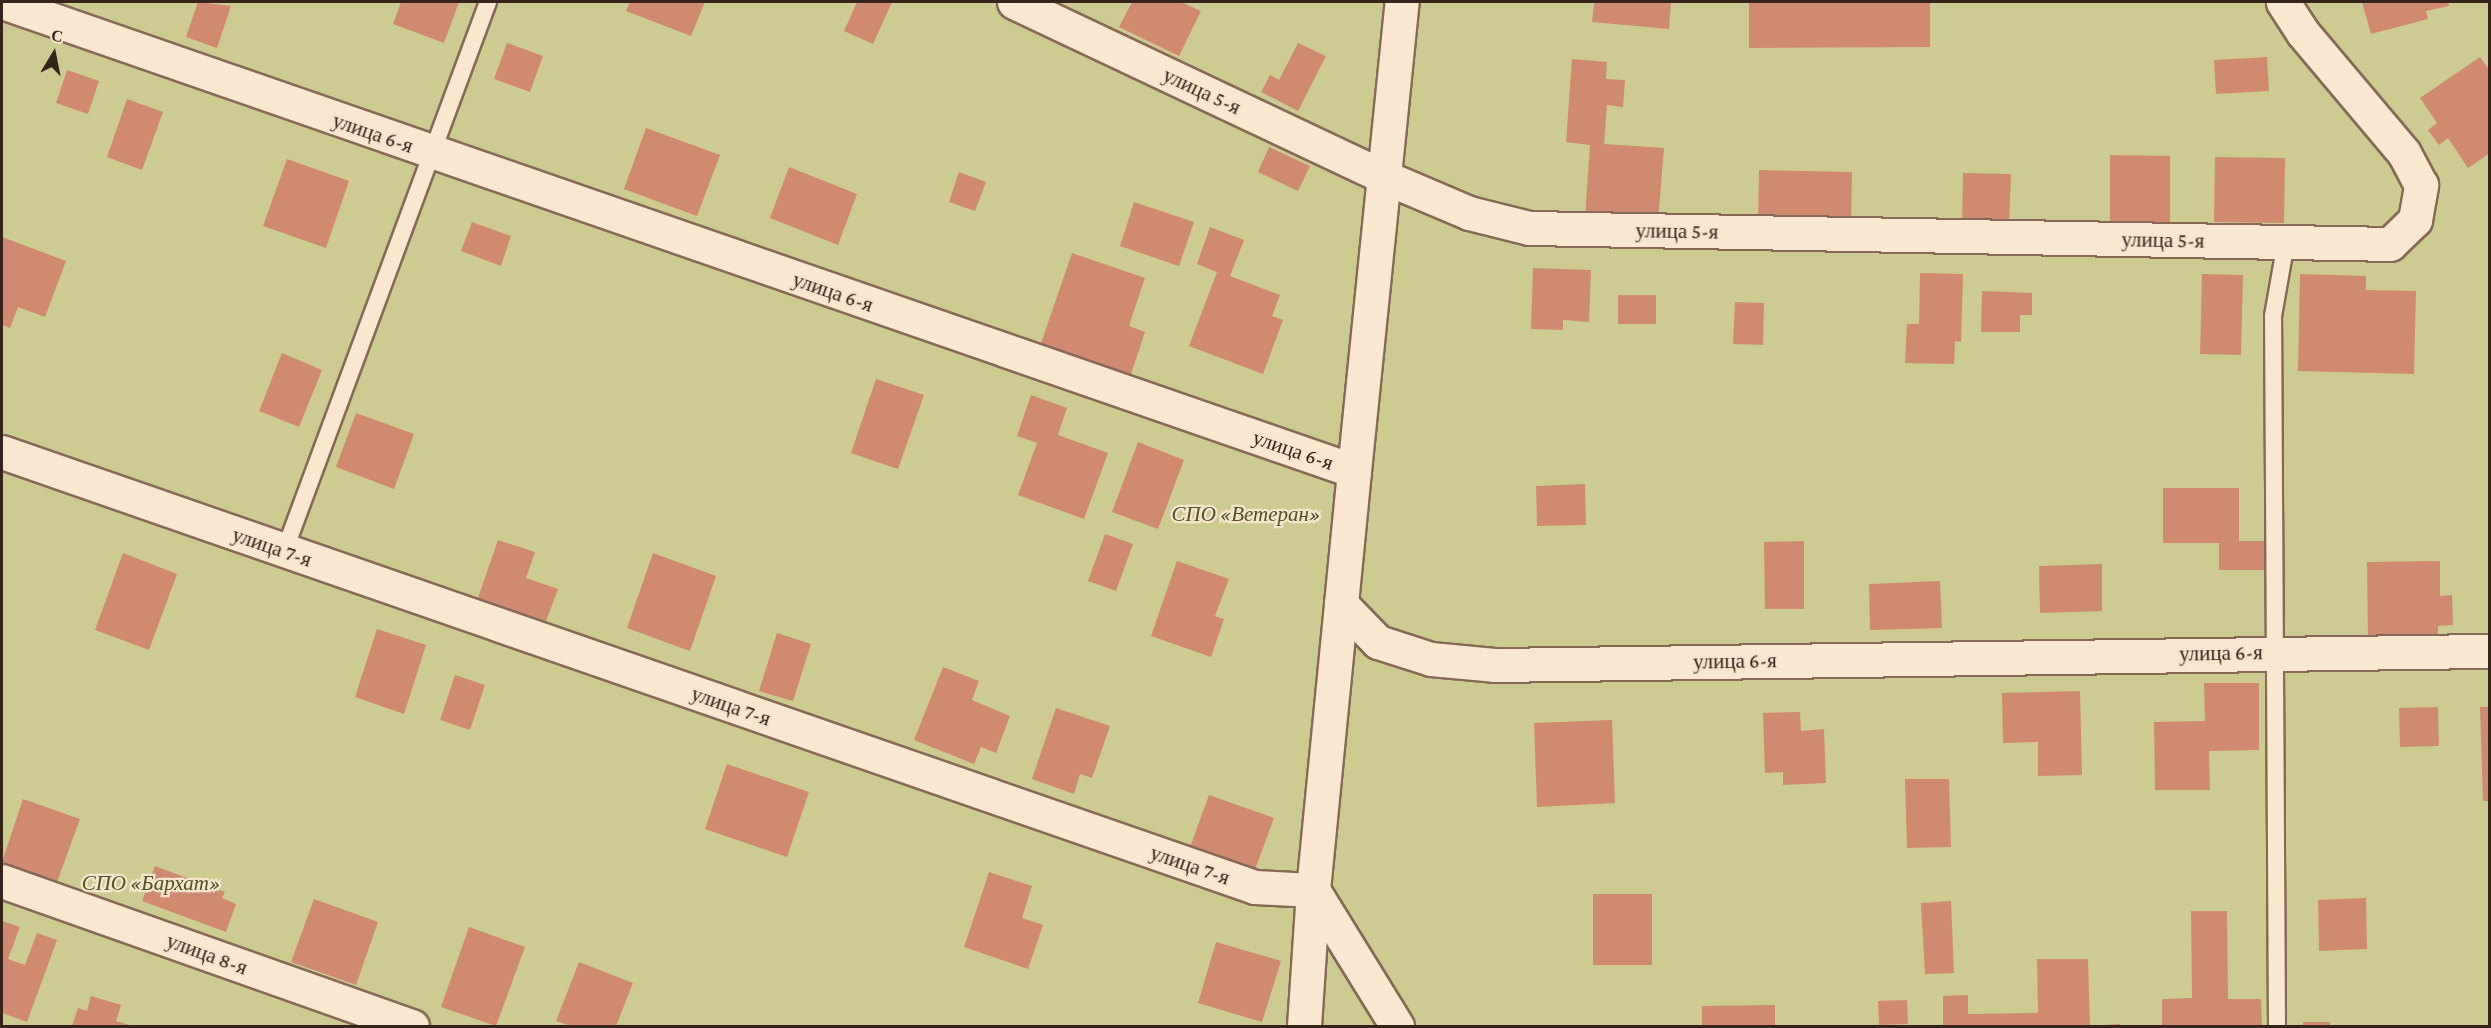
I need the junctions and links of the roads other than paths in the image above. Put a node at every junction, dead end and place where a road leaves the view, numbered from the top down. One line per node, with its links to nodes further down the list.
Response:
1 (2, 2): 6 (street, улица 6-я)
2 (488, 2): 6 (lane)
3 (1014, 2): 7 (street, улица 5-я)
4 (1402, 2): 7 (street)
5 (2283, 2): 8 (street, улица 5-я)
6 (432, 154): 10 (street, улица 6-я); 11 (lane)
7 (1382, 176): 8 (street, улица 5-я); 10 (street)
8 (2286, 242): 14 (lane)
9 (2, 452): 11 (street, улица 7-я)
10 (1354, 471): 12 (street, улица 6-я)
11 (284, 552): 16 (street, улица 7-я)
12 (1341, 604): 14 (street, улица 6-я); 16 (street)
13 (2490, 651): 14 (street, улица 6-я)
14 (2276, 652): 20 (lane)
15 (2, 880): 17 (street, улица 8-я)
16 (1313, 890): 18 (street); 19 (street)
17 (412, 1026)
18 (1304, 1026)
19 (1397, 1026)
20 (2277, 1026)

